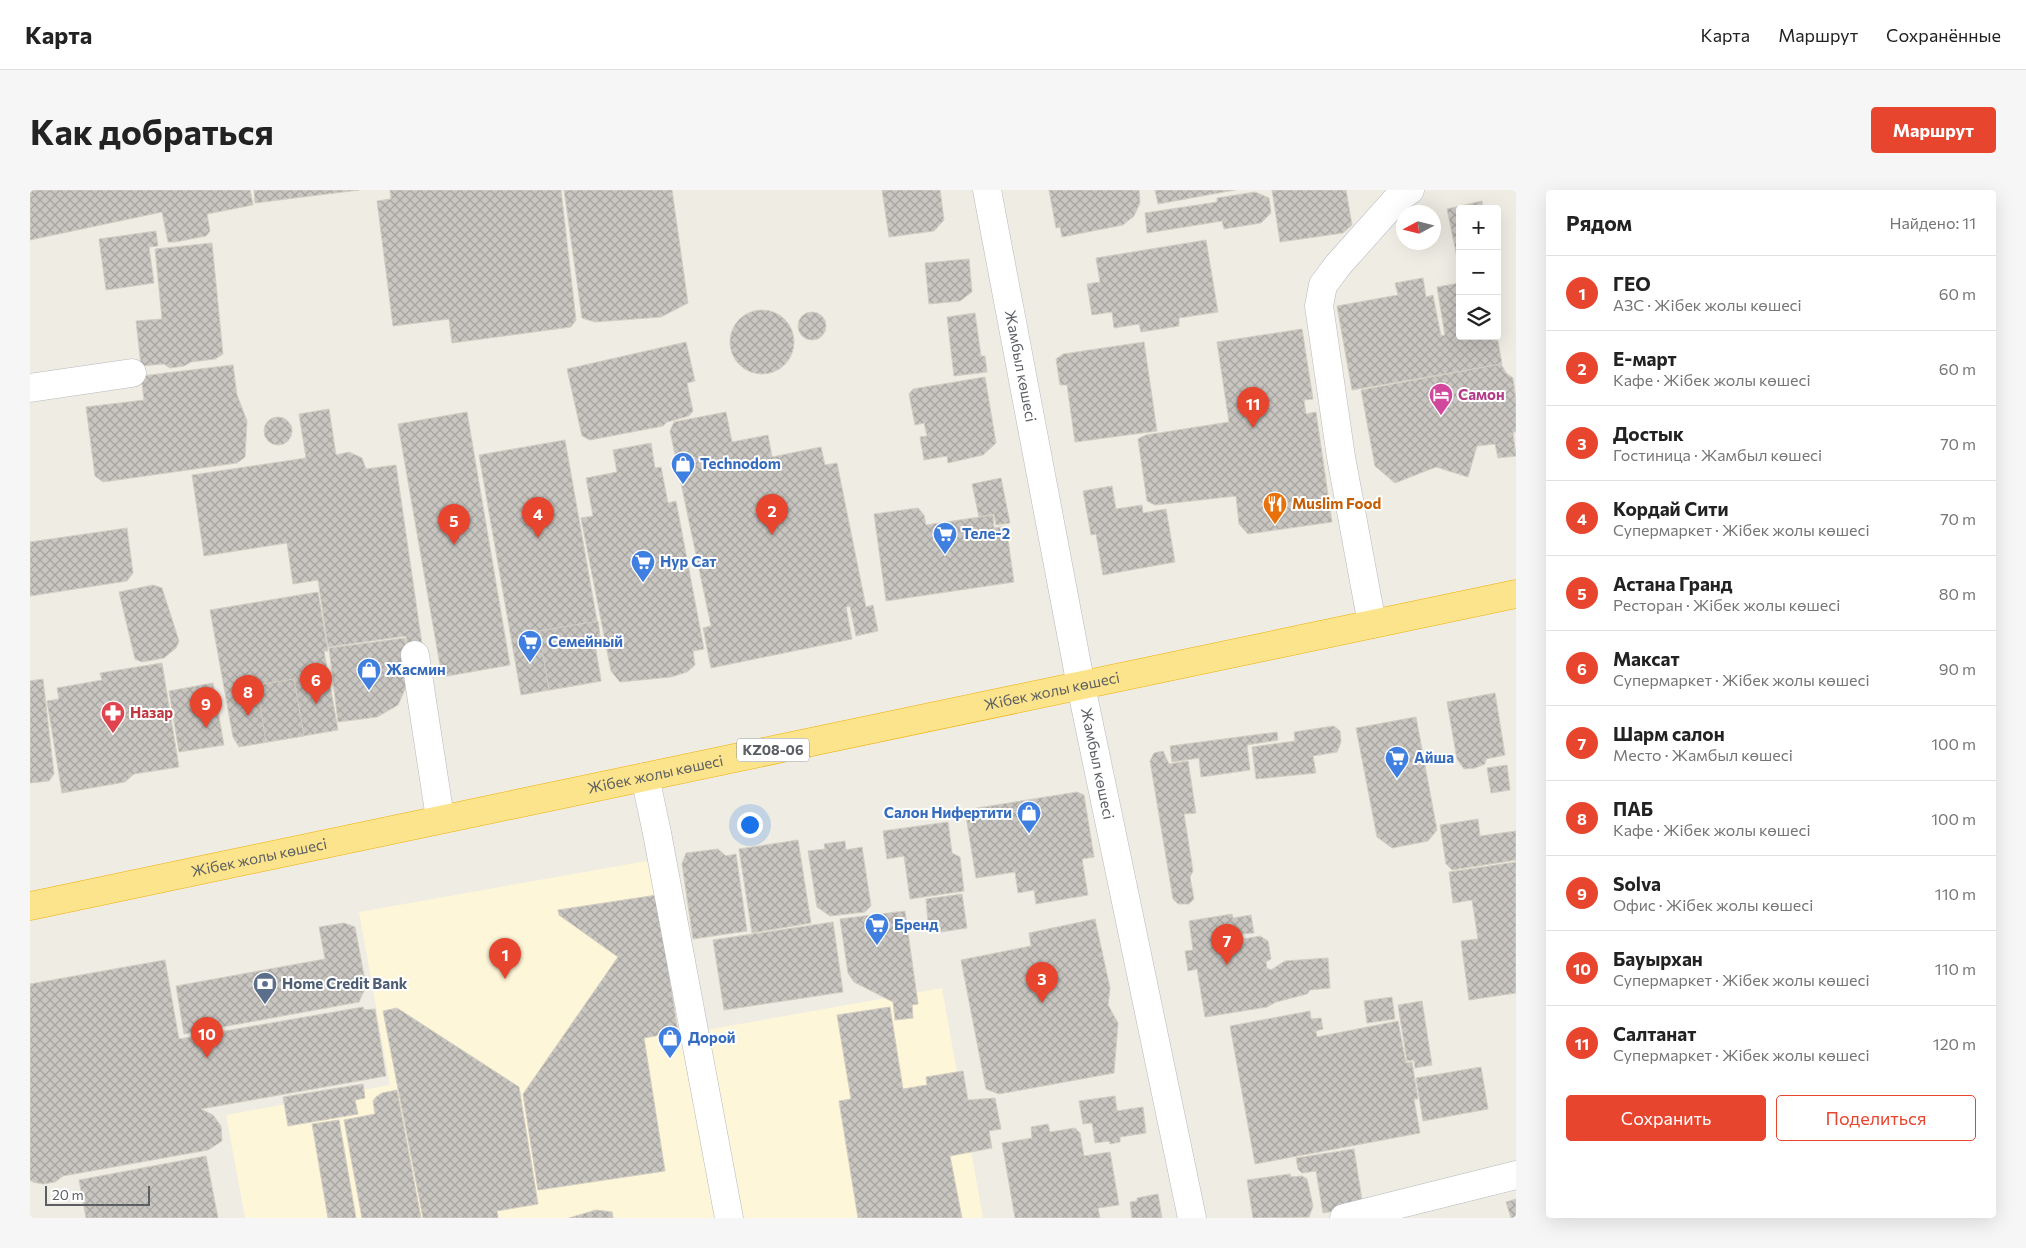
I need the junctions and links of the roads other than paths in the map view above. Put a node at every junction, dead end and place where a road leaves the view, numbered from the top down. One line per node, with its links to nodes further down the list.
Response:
1 (988, 190): 8 (street, Жамбыл көшесі)
2 (1410, 190): 6 (street)
3 (132, 373): 4 (street)
4 (30, 388)
5 (1516, 594): 6 (highway, Жібек жолы көшесі / KZ08-06)
6 (1372, 624): 8 (highway, Жібек жолы көшесі / KZ08-06)
7 (415, 655): 10 (street)
8 (1081, 686): 9 (highway, Жібек жолы көшесі / KZ08-06); 14 (street, Жамбыл көшесі)
9 (645, 777): 10 (highway, Жібек жолы көшесі / KZ08-06); 13 (street)
10 (440, 818): 11 (highway, Жібек жолы көшесі / KZ08-06)
11 (30, 906)
12 (1516, 1175): 15 (street)
13 (729, 1218)
14 (1192, 1218)
15 (1344, 1218)

